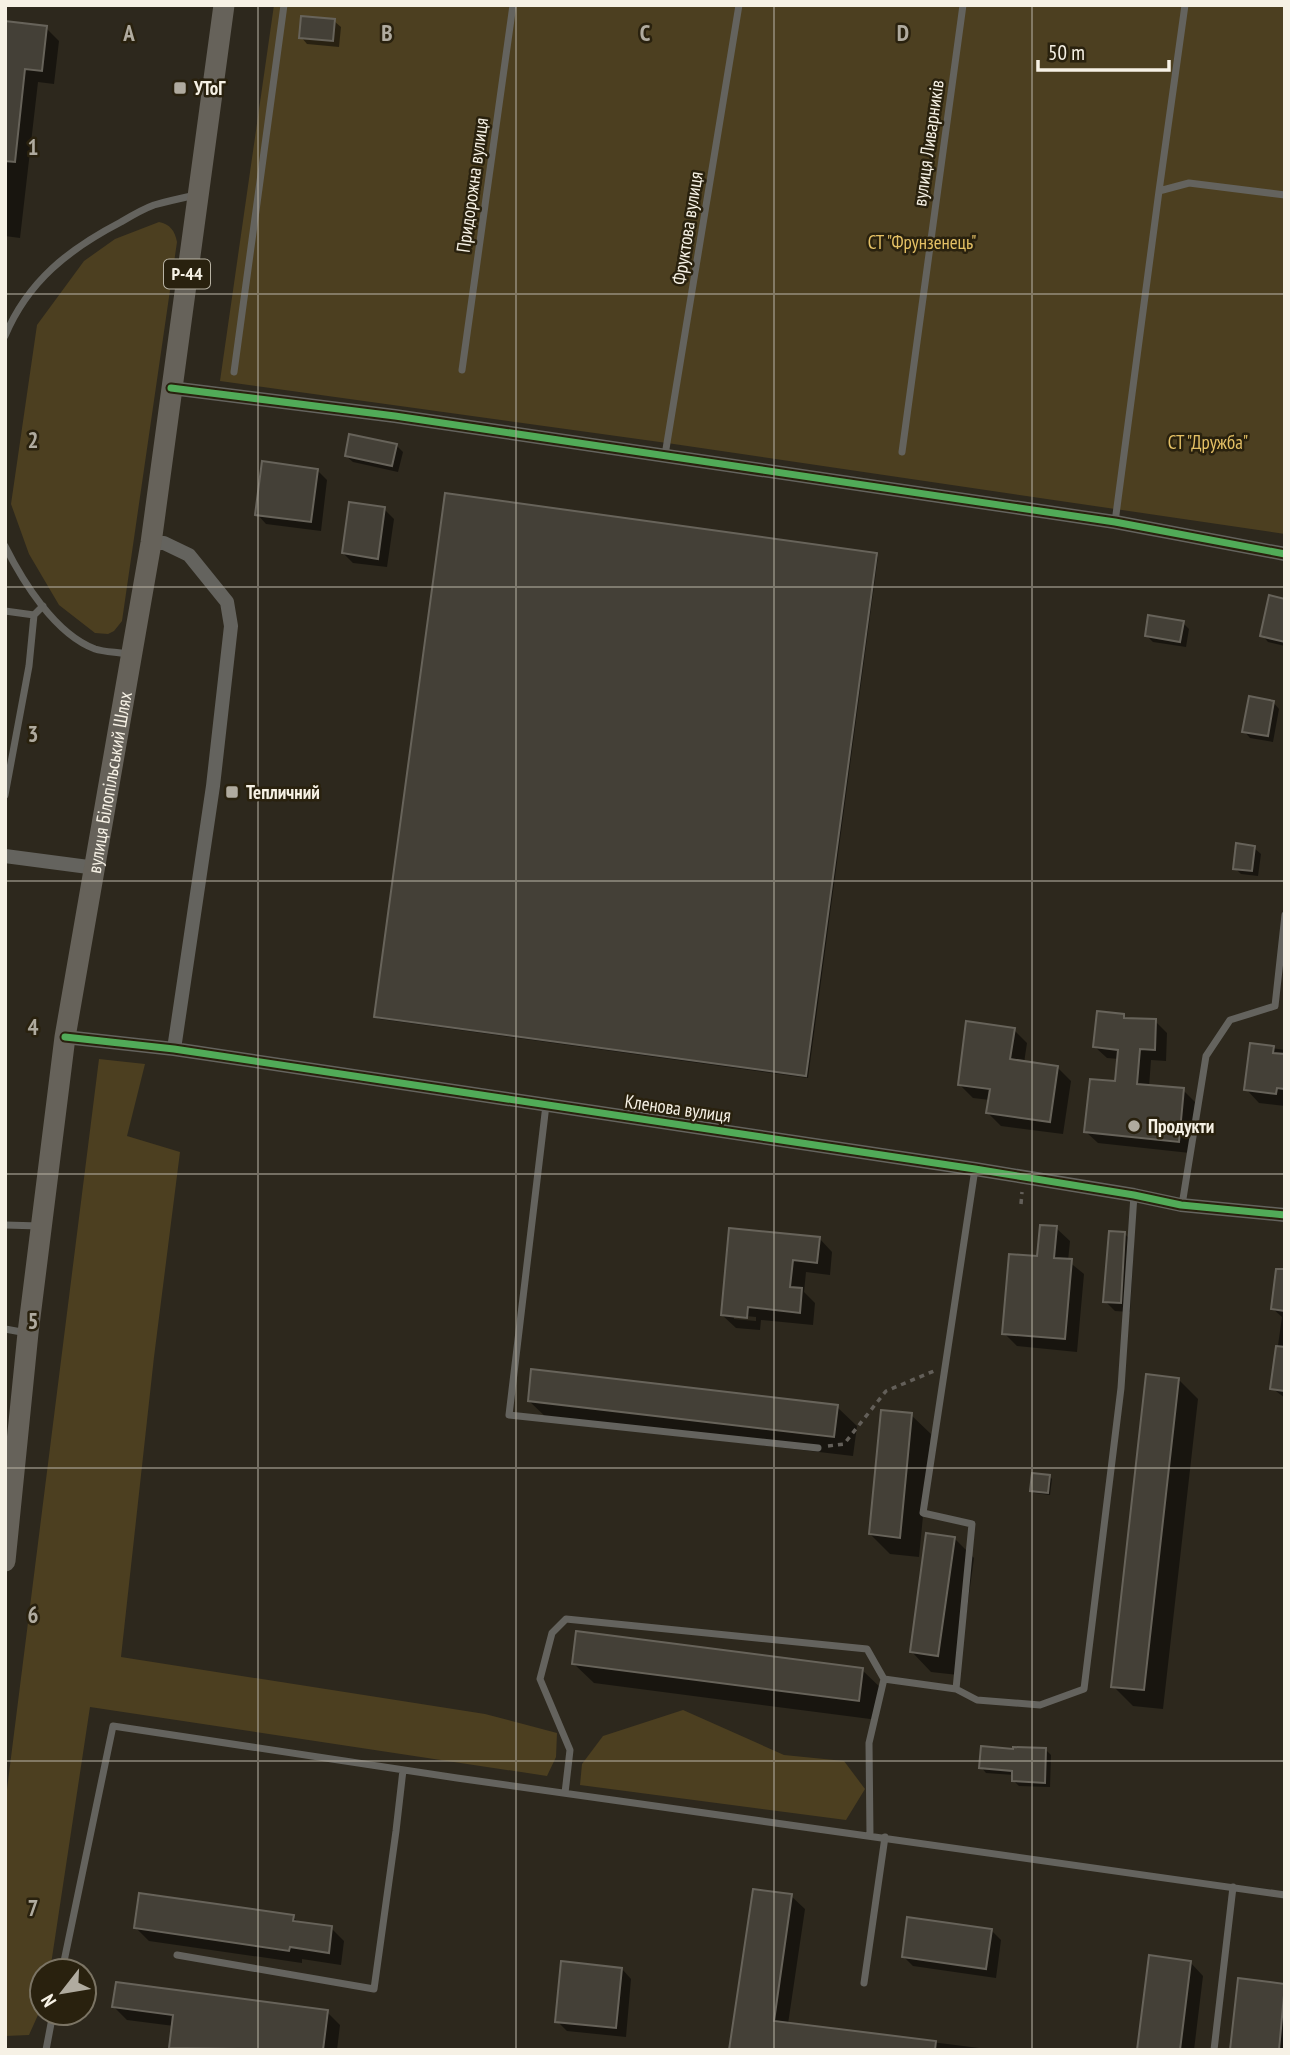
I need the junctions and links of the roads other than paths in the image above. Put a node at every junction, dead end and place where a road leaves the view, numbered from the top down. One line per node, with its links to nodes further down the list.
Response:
1 (224, 5): 8 (main road, вулиця Білопільський Шлях / Р-44)
2 (284, 5): 12 (lane)
3 (513, 5): 11 (lane, Придорожна вулиця)
4 (739, 5): 15 (lane, Фруктова вулиця)
5 (963, 5): 14 (lane, вулиця Ливарників)
6 (1185, 5): 7 (lane)
7 (1159, 191): 9 (lane); 16 (lane)
8 (199, 194): 10 (lane); 13 (main road, вулиця Білопільський Шлях / Р-44)
9 (1285, 195)
10 (5, 336)
11 (462, 370)
12 (234, 372)
13 (171, 388): 15 (street); 17 (main road, вулиця Білопільський Шлях / Р-44)
14 (902, 452)
15 (665, 455): 16 (street)
16 (1115, 522): 19 (street)
17 (150, 543): 23 (main road, вулиця Білопільський Шлях / Р-44); 29 (street)
18 (5, 547): 20 (lane)
19 (1285, 554)
20 (43, 606): 22 (lane); 23 (lane)
21 (5, 611): 22 (lane)
22 (34, 615): 24 (lane)
23 (132, 654): 26 (main road, вулиця Білопільський Шлях / Р-44)
24 (5, 795)
25 (5, 856): 26 (street)
26 (96, 869): 28 (main road, вулиця Білопільський Шлях / Р-44)
27 (1285, 915): 33 (lane)
28 (65, 1037): 29 (street, Кленова вулиця); 36 (main road, вулиця Білопільський Шлях / Р-44)
29 (174, 1049): 30 (street, Кленова вулиця)
30 (546, 1105): 31 (street, Кленова вулиця); 39 (lane)
31 (975, 1169): 32 (street, Кленова вулиця); 42 (lane)
32 (1134, 1195): 33 (street, Кленова вулиця); 42 (lane)
33 (1181, 1205): 34 (street, Кленова вулиця)
34 (1285, 1215)
35 (5, 1225): 36 (lane)
36 (41, 1226): 38 (main road, вулиця Білопільський Шлях / Р-44)
37 (5, 1329): 38 (lane)
38 (28, 1333): 40 (main road, вулиця Білопільський Шлях / Р-44)
39 (818, 1448)
40 (6, 1547)
41 (884, 1679): 42 (lane); 44 (lane); 45 (lane)
42 (956, 1689)
43 (403, 1770): 44 (lane); 49 (lane); 50 (lane)
44 (565, 1793): 45 (lane)
45 (870, 1835): 46 (lane)
46 (885, 1838): 47 (lane); 51 (lane)
47 (1233, 1888): 48 (lane); 54 (lane)
48 (1285, 1895)
49 (177, 1955)
50 (65, 1957)
51 (864, 1983)
52 (50, 2027): 53 (lane)
53 (46, 2050)
54 (1214, 2050)

